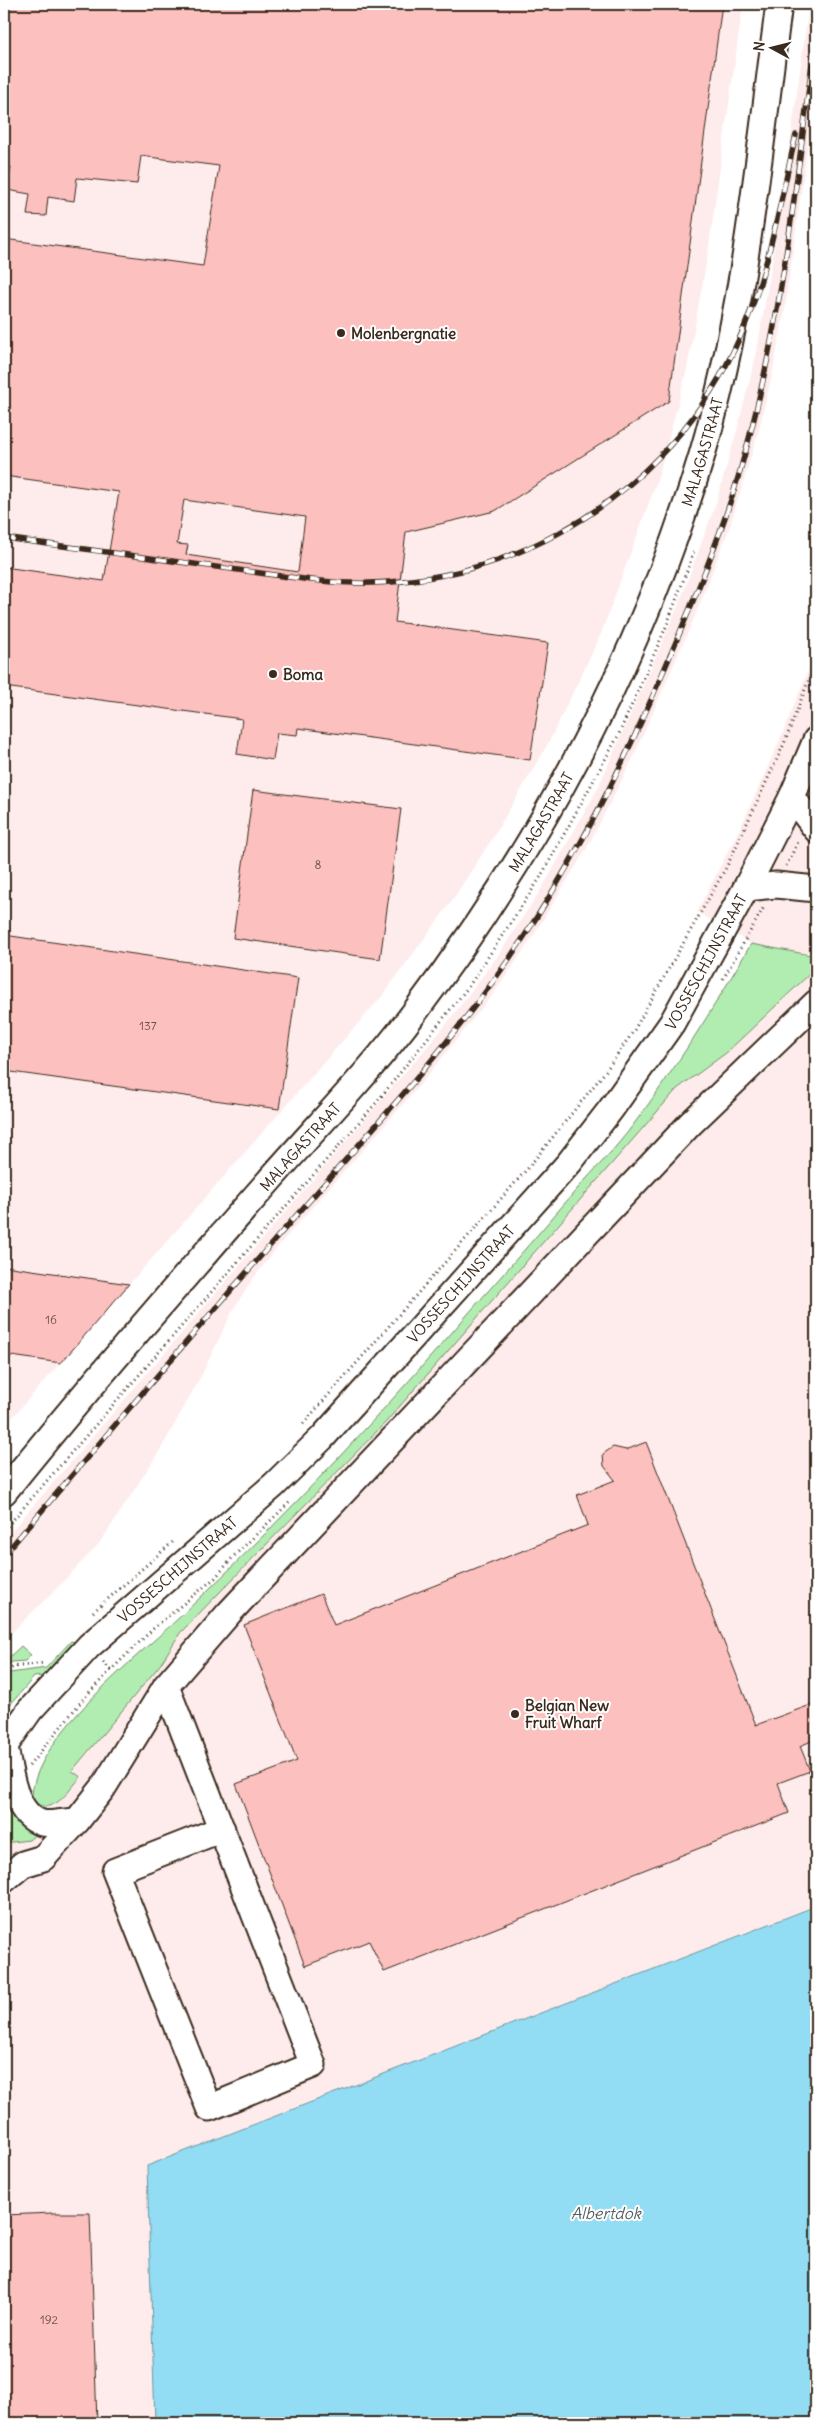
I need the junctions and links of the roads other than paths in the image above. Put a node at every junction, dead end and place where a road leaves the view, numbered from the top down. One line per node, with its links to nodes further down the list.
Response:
1 (779, 4): 8 (street, MALAGASTRAAT)
2 (816, 740): 3 (street, VOSSESCHIJNSTRAAT)
3 (792, 797): 4 (street); 5 (street, VOSSESCHIJNSTRAAT)
4 (816, 829)
5 (746, 888): 6 (street); 10 (street, VOSSESCHIJNSTRAAT)
6 (816, 889)
7 (816, 1003): 9 (street)
8 (4, 1492)
9 (166, 1686): 11 (street); 12 (street)
10 (4, 1746): 11 (street)
11 (77, 1821): 13 (street)
12 (222, 1829): 12 (street)
13 (4, 1880)

